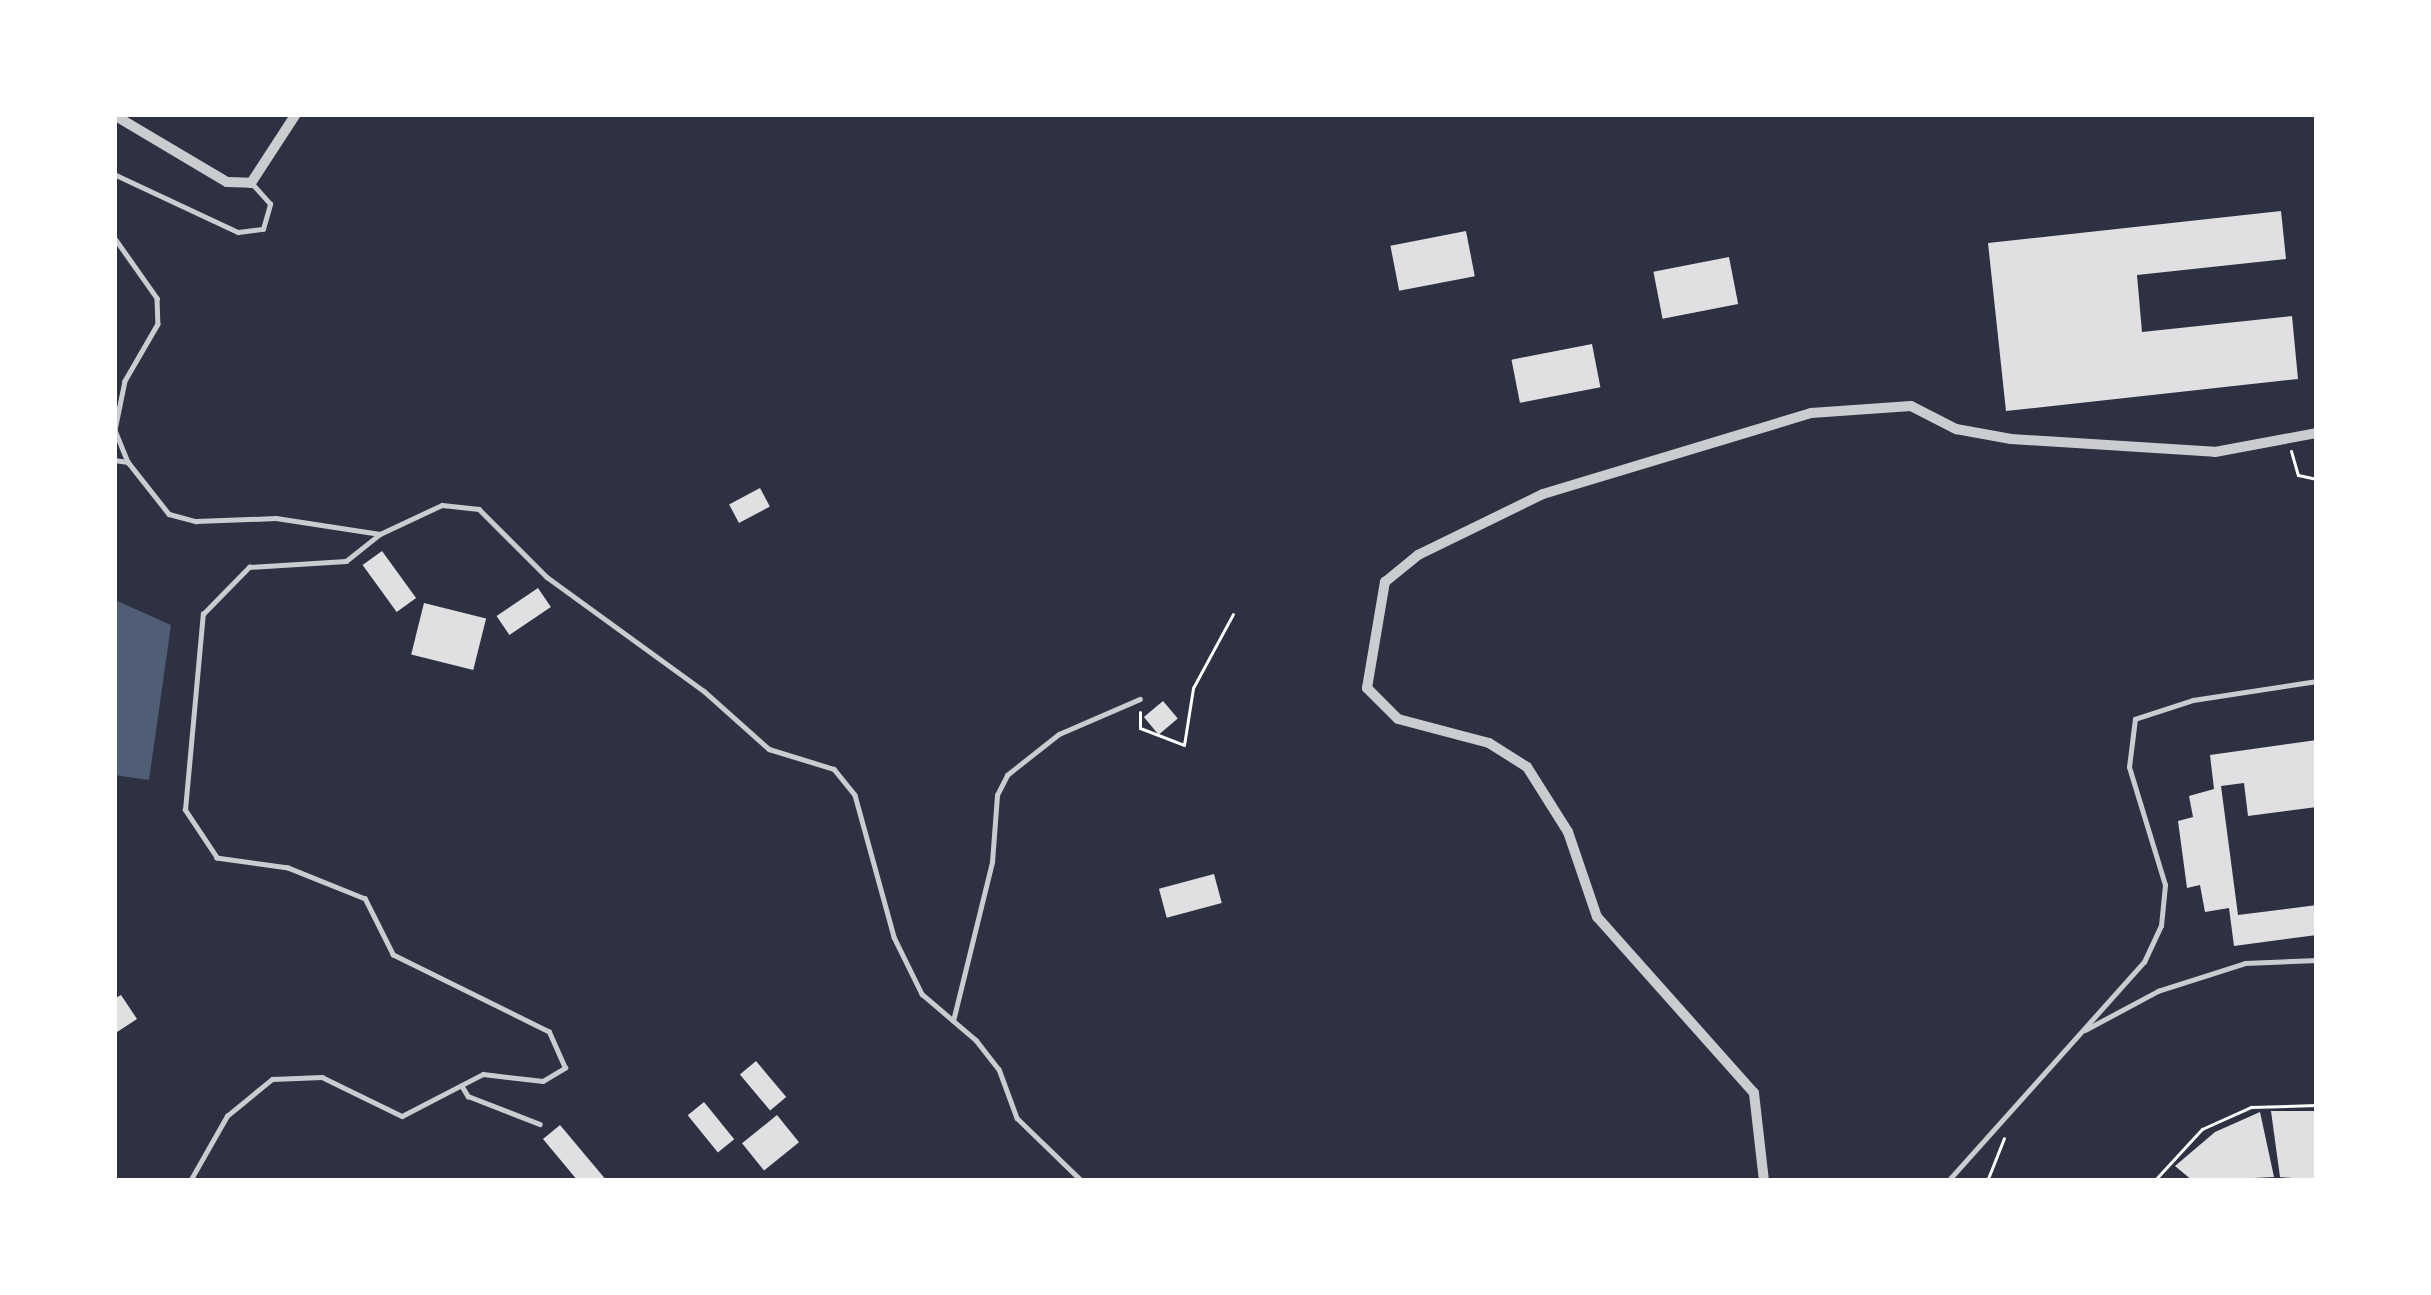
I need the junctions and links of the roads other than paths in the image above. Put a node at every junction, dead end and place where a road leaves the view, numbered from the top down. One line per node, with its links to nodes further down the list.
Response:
1 (296, 114): 4 (street)
2 (114, 115): 4 (street)
3 (114, 174): 4 (lane)
4 (251, 183)
5 (114, 237): 8 (lane)
6 (2317, 433): 19 (street)
7 (114, 460): 8 (lane)
8 (128, 462): 9 (lane)
9 (380, 534): 13 (lane); 15 (lane)
10 (2317, 681): 14 (lane)
11 (1140, 699): 13 (lane)
12 (2317, 960): 14 (lane)
13 (953, 1021): 18 (lane)
14 (2078, 1034): 20 (lane)
15 (462, 1086): 16 (lane); 17 (lane)
16 (540, 1124)
17 (190, 1181)
18 (1082, 1181)
19 (1764, 1181)
20 (1948, 1181)

